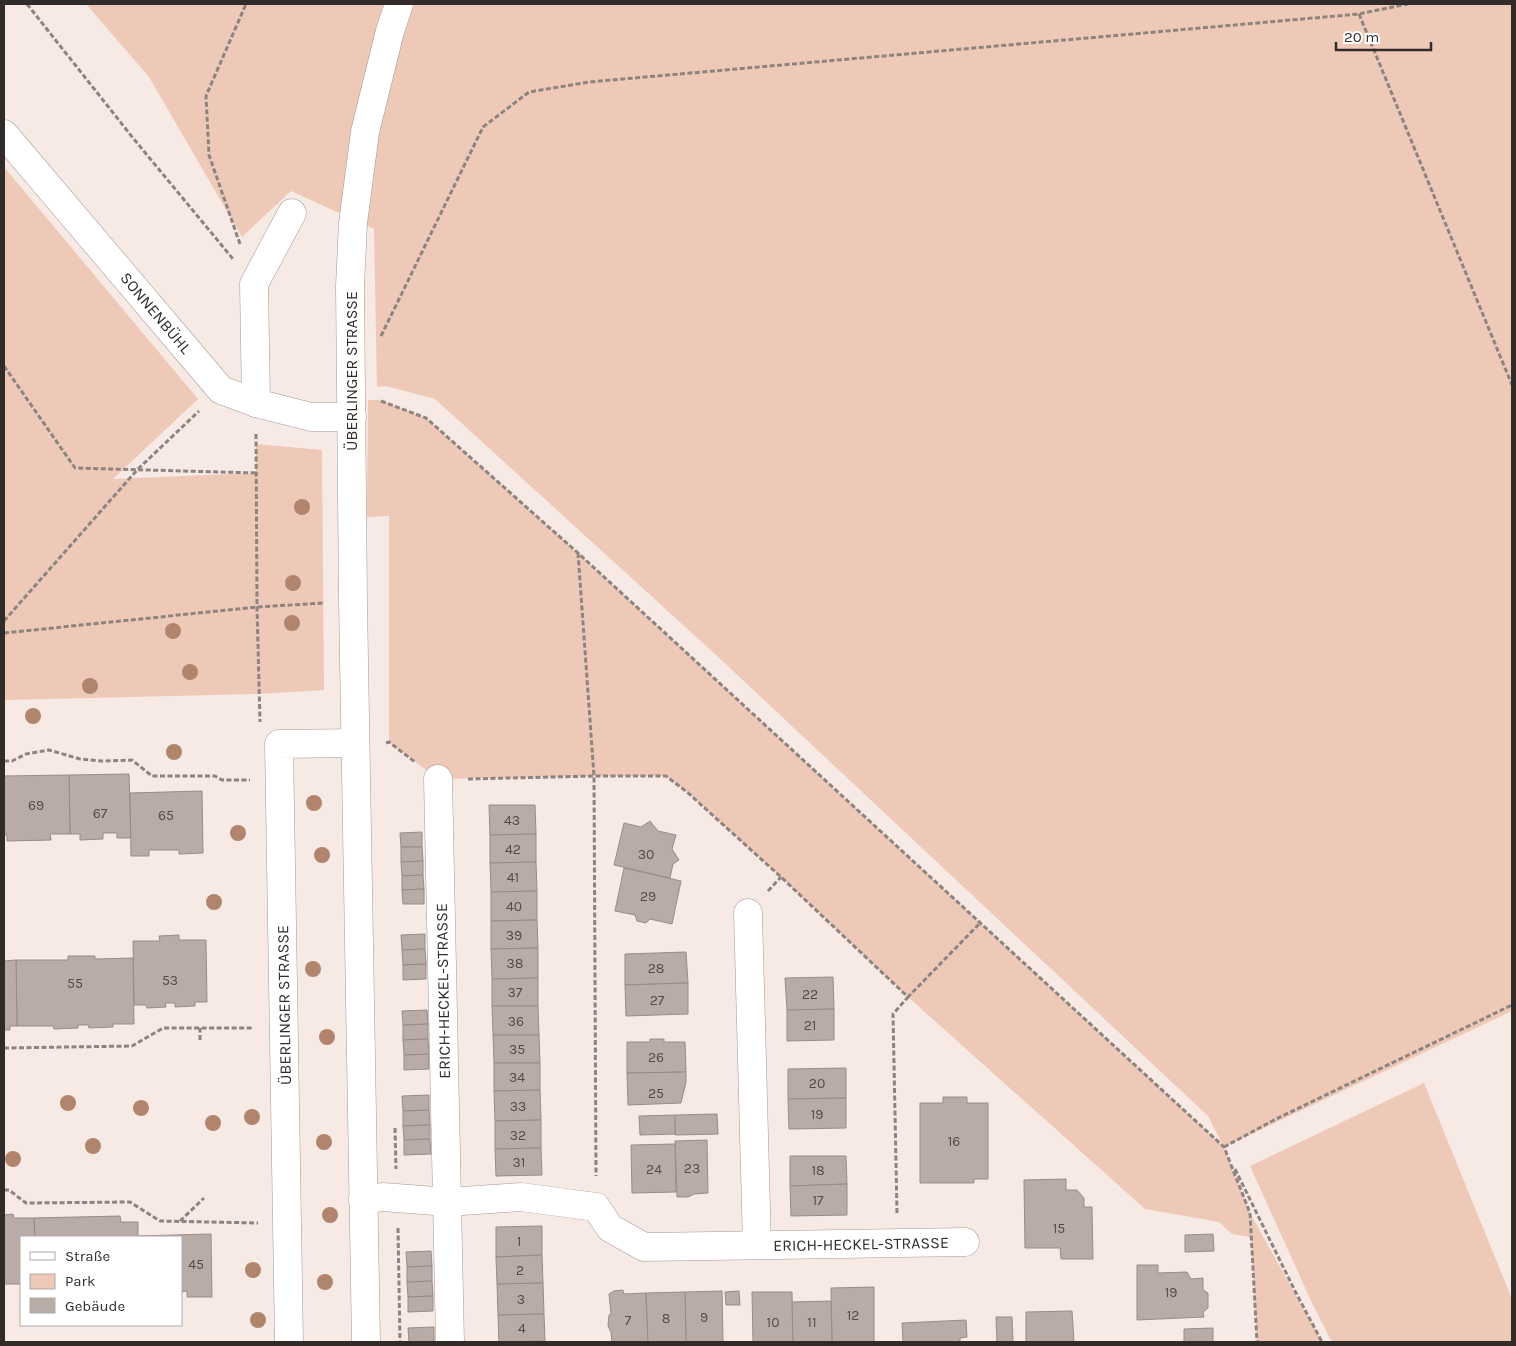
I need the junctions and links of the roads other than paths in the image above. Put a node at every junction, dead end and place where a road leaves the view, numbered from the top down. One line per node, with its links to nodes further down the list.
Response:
1 (400, 4): 5 (street, ÜBERLINGER STRASSE)
2 (4, 134): 4 (street, SONNENBÜHL)
3 (292, 214): 4 (street)
4 (256, 403): 5 (street, SONNENBÜHL)
5 (351, 408): 6 (street, ÜBERLINGER STRASSE)
6 (355, 743): 9 (street, ÜBERLINGER STRASSE); 13 (street, ÜBERLINGER STRASSE)
7 (438, 779): 10 (street, ERICH-HECKEL-STRASSE)
8 (748, 913): 12 (street, ERICH-HECKEL-STRASSE)
9 (363, 1200): 10 (street); 14 (street, ÜBERLINGER STRASSE)
10 (448, 1202): 12 (street, ERICH-HECKEL-STRASSE); 15 (street, ERICH-HECKEL-STRASSE)
11 (965, 1242): 12 (street, ERICH-HECKEL-STRASSE)
12 (757, 1245)
13 (288, 1342)
14 (366, 1342)
15 (450, 1342)

